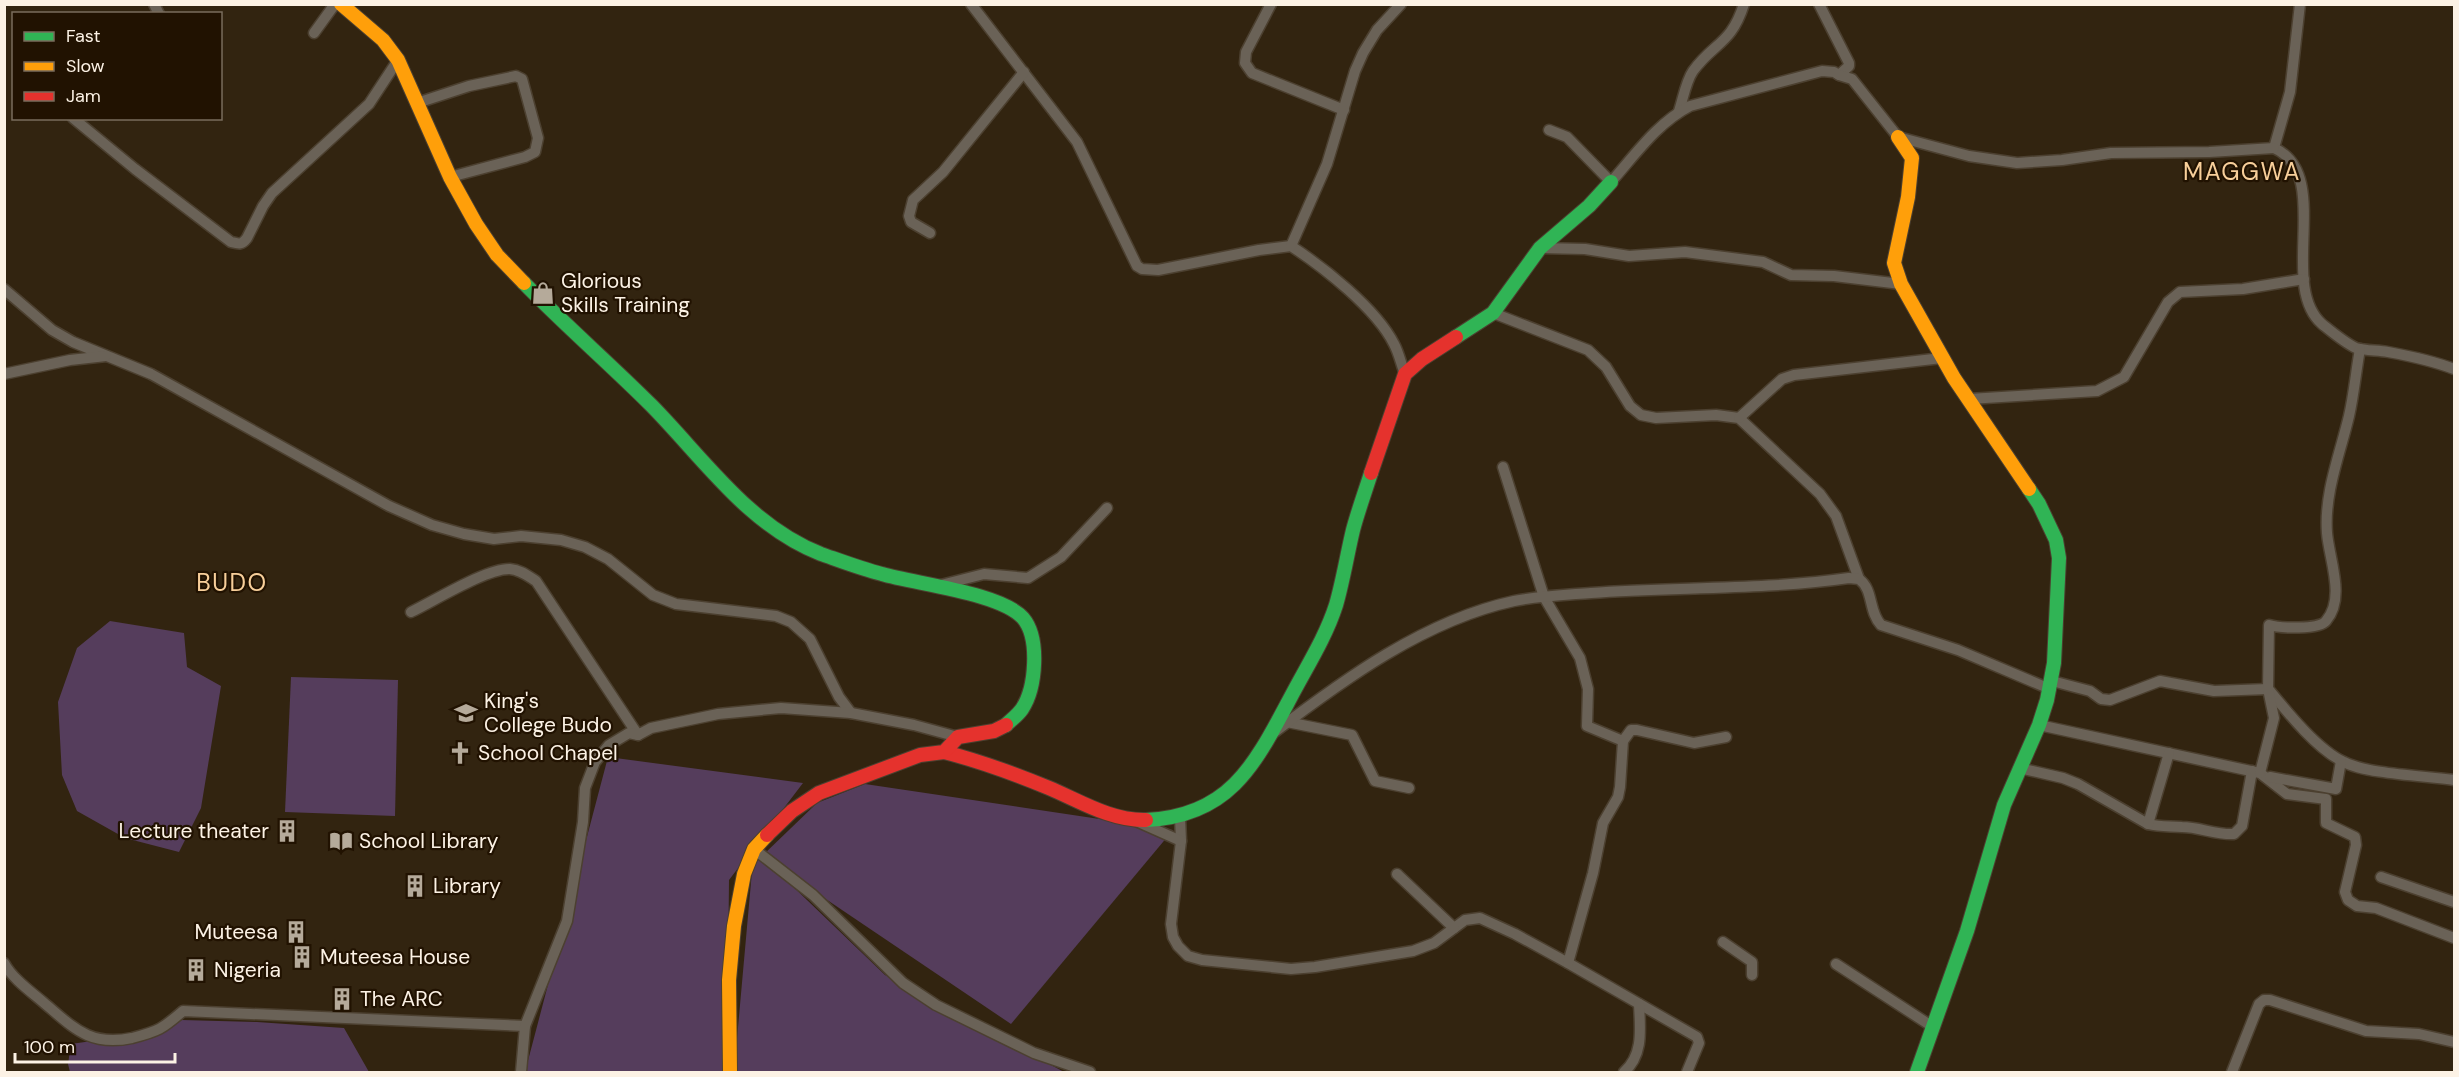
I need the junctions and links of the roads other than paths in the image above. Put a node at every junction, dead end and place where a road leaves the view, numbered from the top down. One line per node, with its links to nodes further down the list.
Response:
1 (335, 4): 9 (street)
2 (341, 4): 10 (street)
3 (971, 4): 11 (street)
4 (1271, 4): 14 (street)
5 (1401, 4): 14 (street)
6 (1744, 4): 15 (street)
7 (1819, 4): 12 (street)
8 (2300, 4): 19 (street)
9 (314, 33)
10 (398, 60): 13 (street); 16 (street)
11 (1024, 72): 22 (street); 23 (street)
12 (1839, 75): 15 (street); 18 (street)
13 (417, 103): 20 (street); 20 (street)
14 (1344, 110): 23 (street)
15 (1680, 111): 21 (street)
16 (76, 120)
17 (1549, 130): 21 (street)
18 (1898, 137): 19 (street); 26 (street)
19 (2274, 148): 25 (street)
20 (450, 177): 40 (street)
21 (1611, 182): 24 (street)
22 (930, 233)
23 (1291, 246): 34 (street)
24 (1540, 248): 26 (street); 28 (street)
25 (2304, 279): 29 (street); 35 (street)
26 (1901, 284): 31 (street)
27 (4, 289): 30 (street)
28 (1493, 313): 34 (street); 36 (street)
29 (2360, 349): 32 (street); 44 (street)
30 (110, 356): 33 (street); 45 (street)
31 (1942, 358): 35 (street); 36 (street)
32 (2454, 369)
33 (4, 374)
34 (1405, 374): 49 (street)
35 (1969, 399): 43 (street)
36 (1739, 418): 39 (street)
37 (1503, 467): 41 (street)
38 (1107, 508): 40 (street)
39 (1859, 579): 41 (street); 43 (street)
40 (937, 586): 50 (street)
41 (1544, 597): 46 (street); 52 (street)
42 (411, 612): 48 (street)
43 (2051, 685): 44 (street); 47 (street)
44 (2268, 688): 55 (street); 57 (street)
45 (851, 713): 48 (street); 50 (street)
46 (1287, 722): 49 (street); 59 (street)
47 (2039, 725): 54 (street); 56 (street)
48 (638, 735): 76 (street)
49 (1270, 736): 60 (street)
50 (958, 737): 53 (street)
51 (1726, 737): 52 (street)
52 (1623, 741): 72 (street)
53 (944, 752): 61 (street); 64 (street)
54 (2169, 753): 57 (street); 62 (street)
55 (2341, 761): 57 (street); 58 (street)
56 (2019, 768): 62 (street); 77 (street)
57 (2260, 774): 62 (street); 69 (street)
58 (2454, 780)
59 (1409, 788)
60 (1180, 817): 61 (street); 63 (street)
61 (1133, 820): 63 (street)
62 (2148, 824)
63 (1181, 841): 68 (street)
64 (754, 849): 79 (street); 81 (street)
65 (1397, 874): 68 (street)
66 (2381, 877): 67 (street)
67 (2454, 902)
68 (1454, 928): 72 (street)
69 (2454, 938)
70 (1723, 942): 74 (street)
71 (4, 963): 76 (street)
72 (1568, 963): 75 (street)
73 (1836, 964): 77 (street)
74 (1752, 975)
75 (1639, 1004): 83 (street); 84 (street)
76 (525, 1026): 80 (street)
77 (1933, 1026): 85 (street)
78 (2454, 1042): 86 (street)
79 (1069, 1069): 82 (street)
80 (521, 1072)
81 (730, 1072)
82 (1090, 1072)
83 (1624, 1072)
84 (1687, 1072)
85 (1917, 1072)
86 (2232, 1072)

